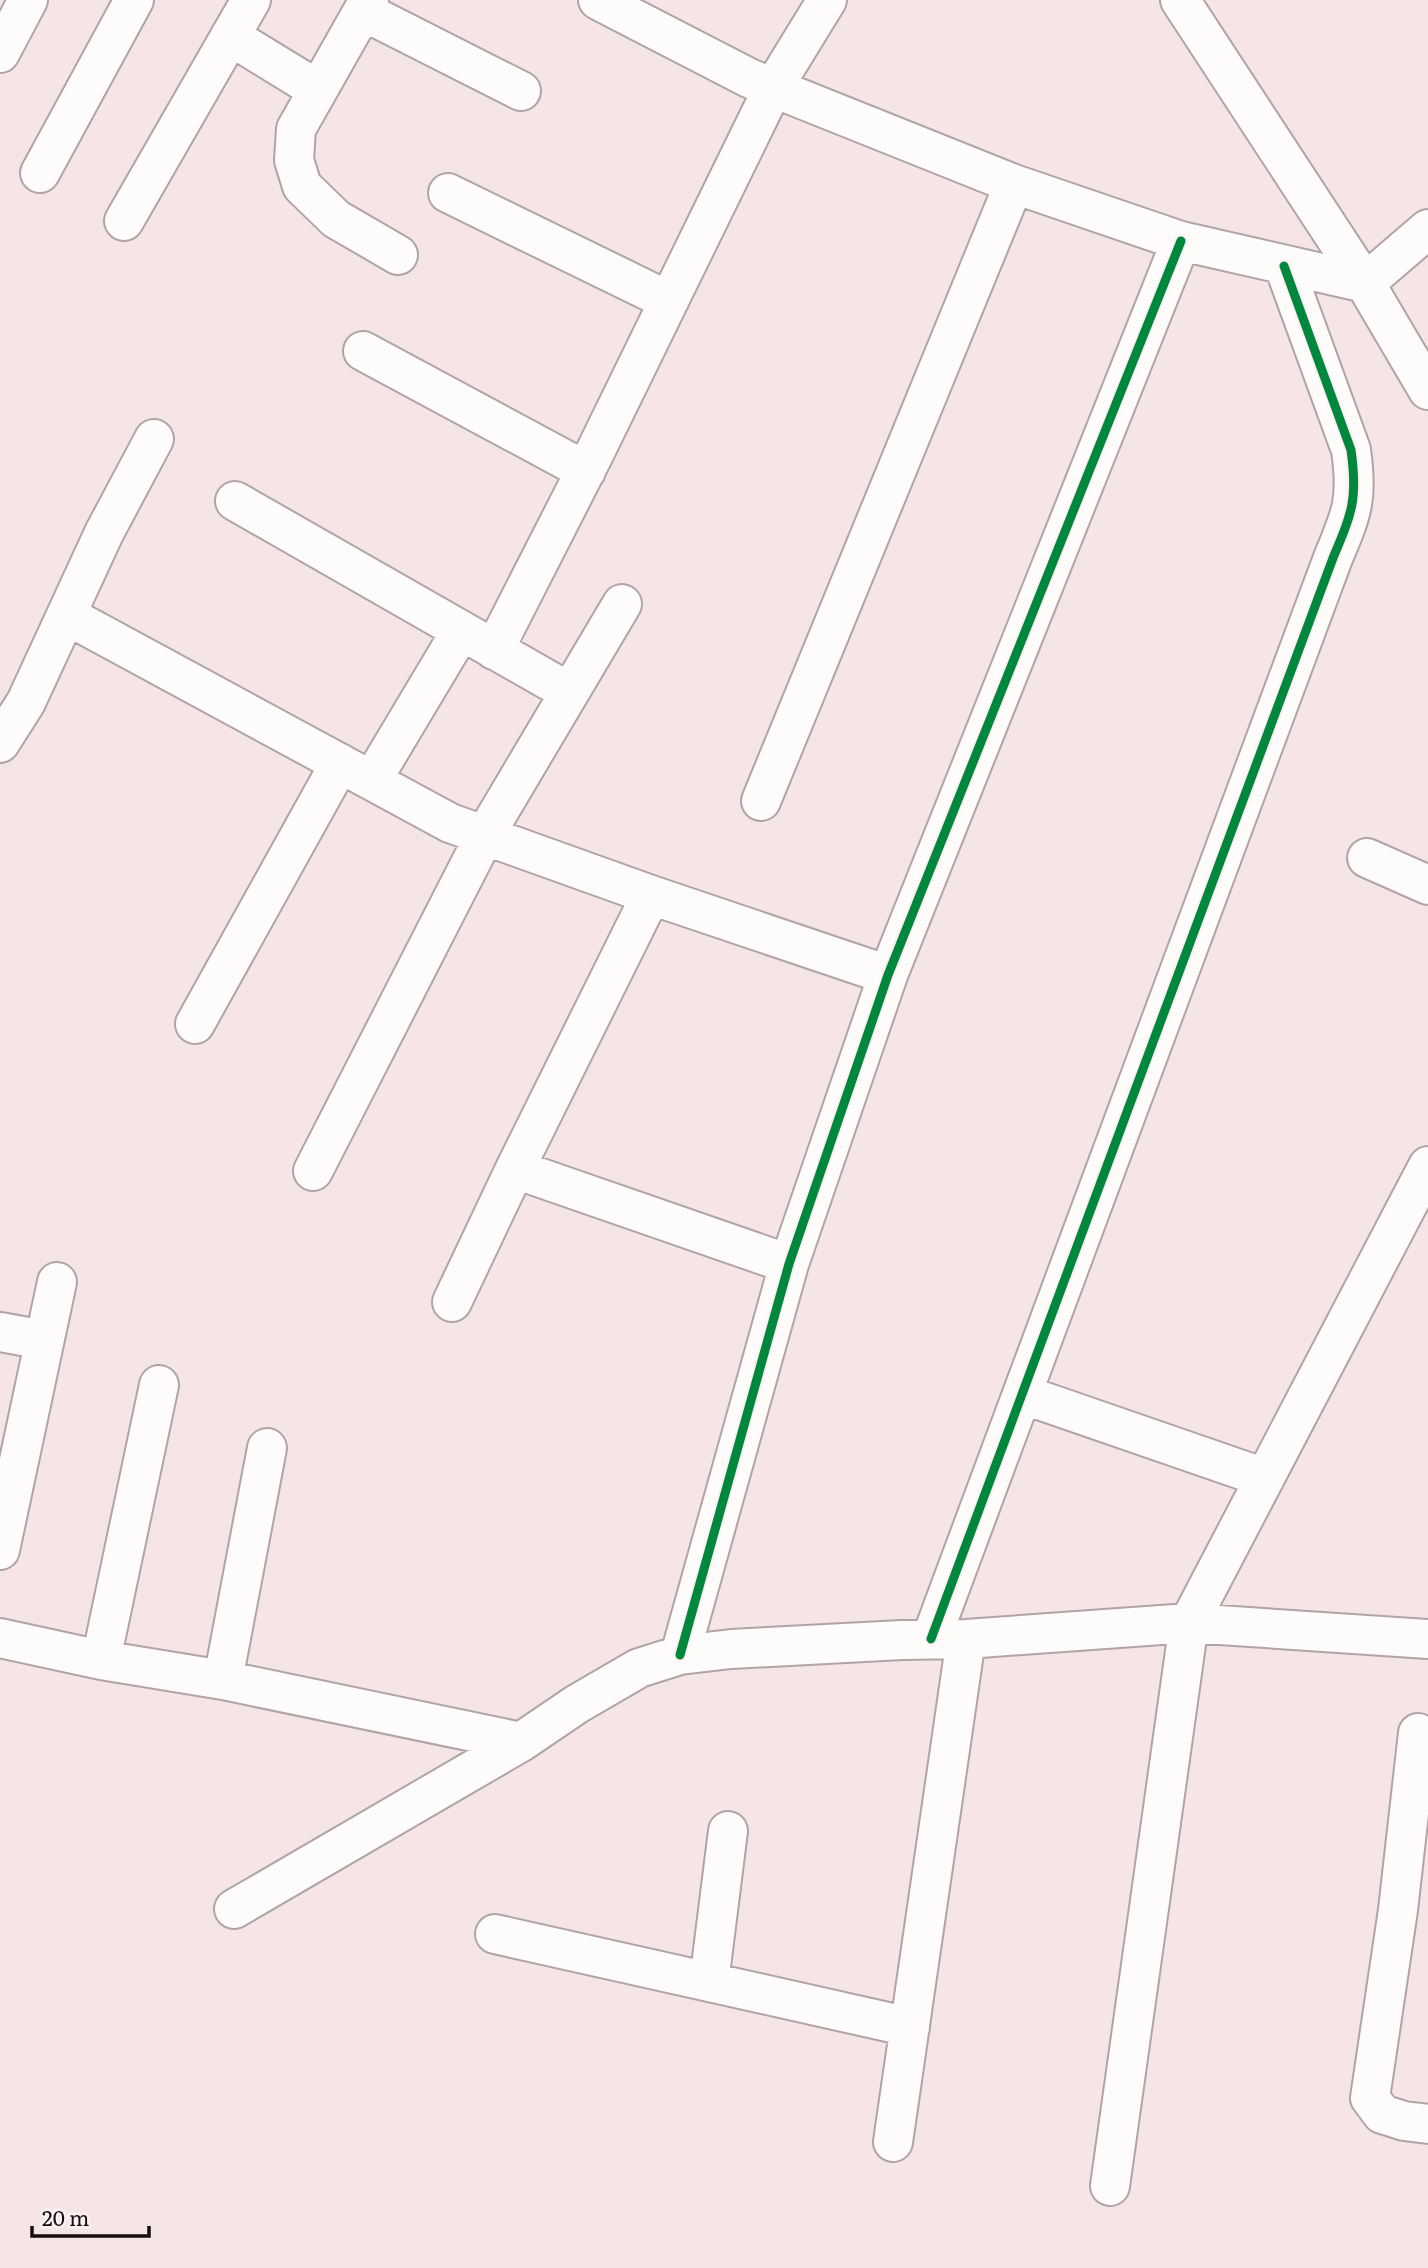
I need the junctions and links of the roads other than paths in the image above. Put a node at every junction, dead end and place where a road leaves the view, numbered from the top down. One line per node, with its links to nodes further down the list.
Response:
1 (29, 0): 10 (street)
2 (134, 0): 14 (street)
3 (251, 0): 9 (street)
4 (598, 0): 8 (street)
5 (827, 0): 11 (street)
6 (1180, 0): 22 (street)
7 (366, 5): 12 (street); 13 (street)
8 (646, 10): 11 (street)
9 (230, 36): 12 (street); 17 (street)
10 (0, 53)
11 (774, 88): 15 (street); 23 (street)
12 (318, 90): 20 (street)
13 (521, 91)
14 (40, 173)
15 (1014, 184): 19 (street); 36 (street)
16 (448, 193): 23 (street)
17 (124, 221)
18 (1428, 229): 22 (street)
19 (1181, 241): 21 (street); 41 (street)
20 (398, 255)
21 (1284, 266): 22 (street); 52 (street)
22 (1364, 283): 25 (street)
23 (669, 301): 27 (street)
24 (363, 351): 27 (street)
25 (1428, 390)
26 (154, 439): 30 (street)
27 (586, 471): 32 (street)
28 (235, 501): 31 (street)
29 (622, 604): 33 (street)
30 (68, 616): 34 (street); 35 (street)
31 (461, 631): 32 (street); 35 (street)
32 (494, 650): 33 (street)
33 (569, 692): 37 (street)
34 (0, 743)
35 (356, 772): 37 (street); 42 (street)
36 (761, 801)
37 (485, 835): 40 (street); 45 (street)
38 (1367, 858): 39 (street)
39 (1428, 885)
40 (651, 895): 41 (street); 44 (street)
41 (888, 975): 46 (street)
42 (195, 1024)
43 (1428, 1166): 55 (street)
44 (515, 1169): 46 (street); 48 (street)
45 (313, 1171)
46 (789, 1264): 61 (street)
47 (57, 1282): 50 (street)
48 (452, 1302)
49 (0, 1332): 50 (street)
50 (44, 1339): 54 (street)
51 (159, 1385): 62 (street)
52 (1022, 1394): 55 (street); 59 (street)
53 (267, 1448): 63 (street)
54 (9, 1464): 56 (street)
55 (1265, 1478): 57 (street)
56 (1, 1543)
57 (1189, 1623): 59 (street); 60 (street); 74 (street)
58 (0, 1638): 62 (street)
59 (949, 1639): 61 (street); 71 (street)
60 (1428, 1639)
61 (680, 1655): 65 (street)
62 (101, 1660): 63 (street)
63 (223, 1680): 65 (street)
64 (1418, 1733): 68 (street)
65 (521, 1742): 67 (street)
66 (728, 1832): 70 (street)
67 (234, 1909)
68 (1413, 1911): 72 (street)
69 (495, 1934): 70 (street)
70 (709, 1982): 71 (street)
71 (910, 2027): 73 (street)
72 (1428, 2124)
73 (893, 2142)
74 (1110, 2186)

